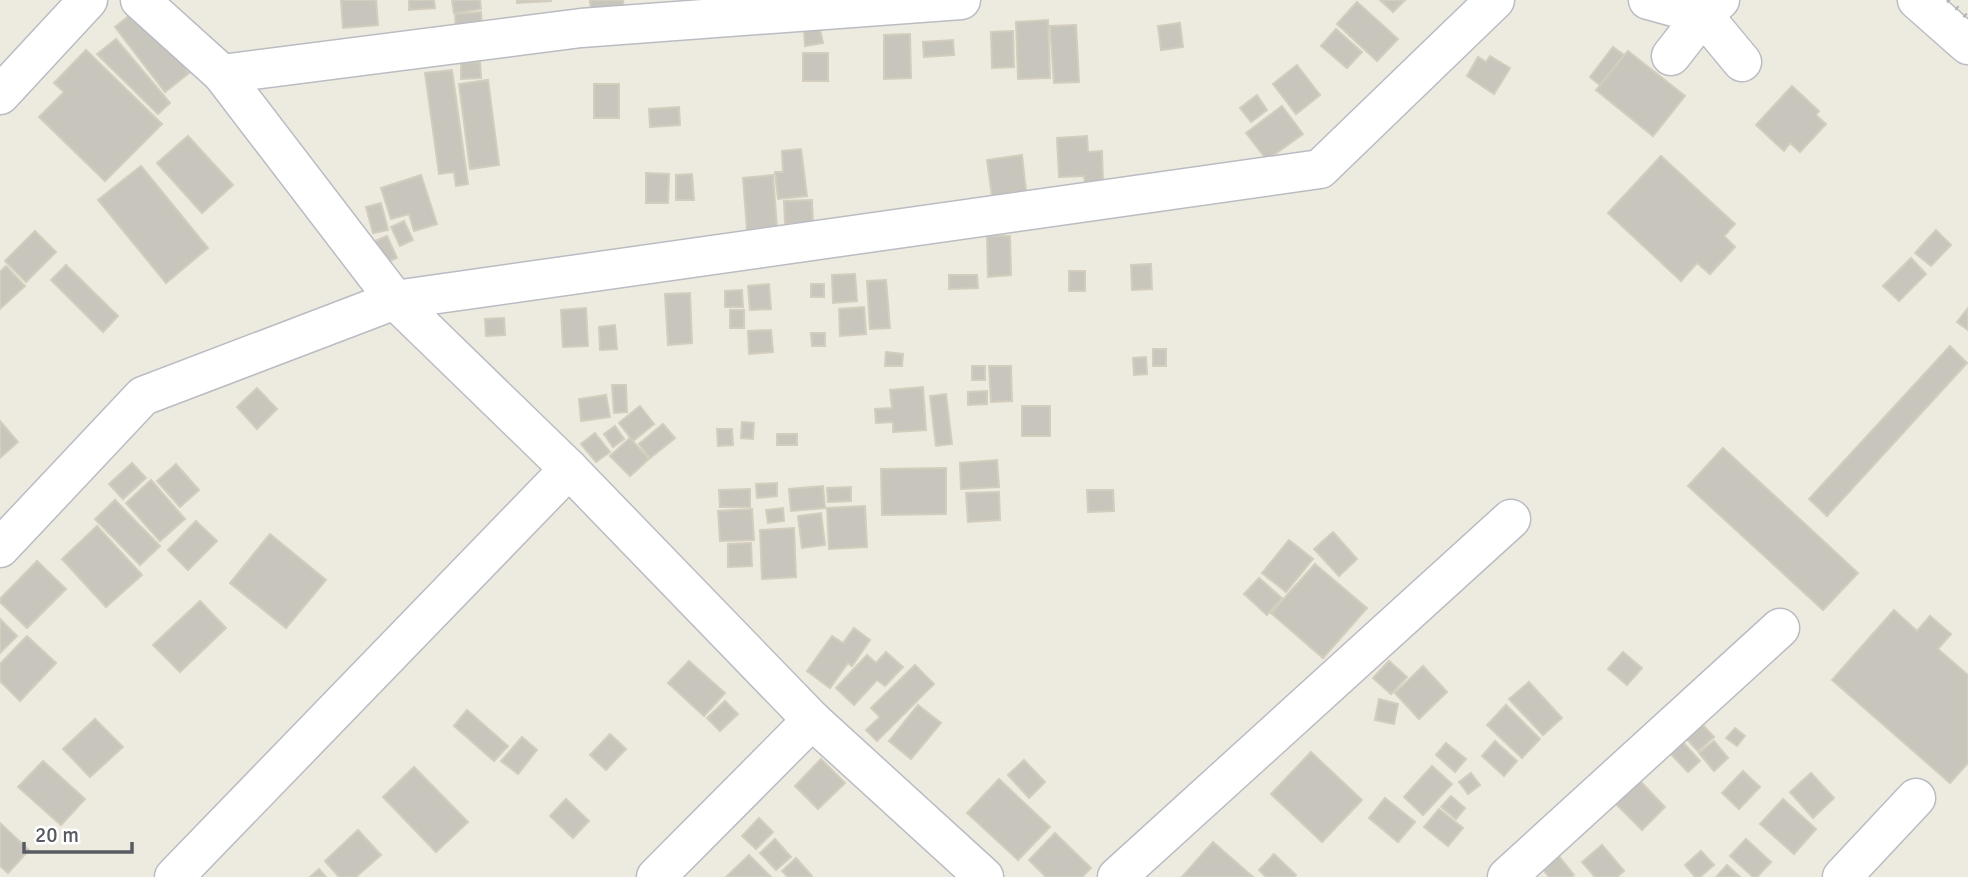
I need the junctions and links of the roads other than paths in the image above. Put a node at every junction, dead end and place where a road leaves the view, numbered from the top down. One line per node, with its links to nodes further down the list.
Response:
1 (88, 0): 12 (street)
2 (140, 0): 11 (street)
3 (961, 0): 11 (street)
4 (1495, 0): 13 (street)
5 (1648, 0): 7 (street)
6 (1917, 0): 8 (street)
7 (1711, 7): 9 (street); 10 (street)
8 (1968, 45)
9 (1671, 56)
10 (1742, 62)
11 (222, 74): 13 (street)
12 (0, 95)
13 (395, 299): 14 (street); 16 (street)
14 (569, 469): 18 (street); 20 (street)
15 (1511, 519): 23 (street)
16 (0, 548)
17 (1780, 628): 24 (street)
18 (812, 720): 21 (street); 22 (street)
19 (1916, 798): 25 (street)
20 (174, 877)
21 (656, 877)
22 (984, 877)
23 (1117, 877)
24 (1507, 877)
25 (1842, 877)

